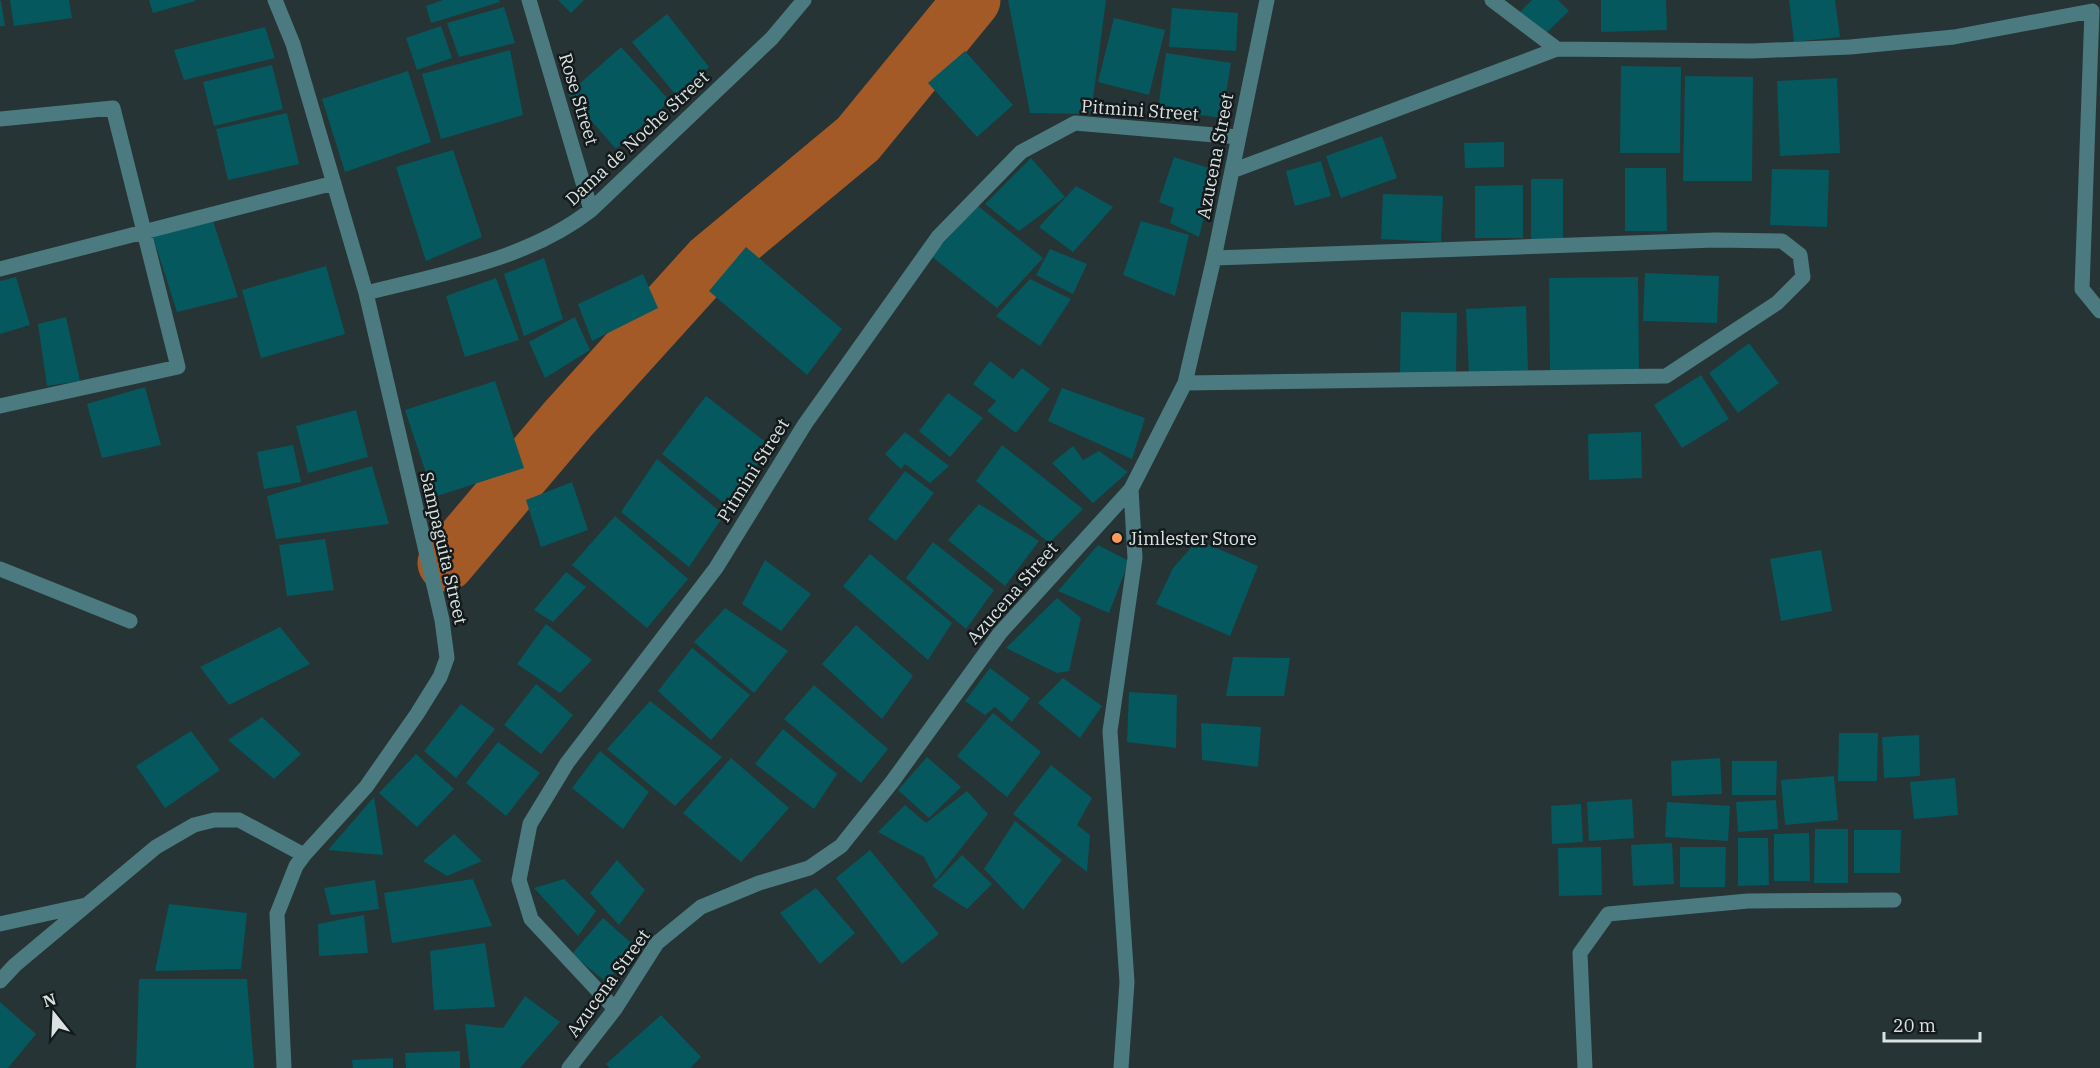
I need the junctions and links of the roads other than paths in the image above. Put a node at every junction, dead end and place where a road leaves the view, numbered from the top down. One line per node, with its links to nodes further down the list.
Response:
1 (275, 0): 10 (street, Sampaguita Street)
2 (529, 0): 11 (street, Rose Street)
3 (804, 0): 11 (street, Dama de Noche Street)
4 (1267, 0): 8 (street, Azucena Street)
5 (1492, 0): 6 (street)
6 (1557, 49): 9 (street); 16 (street)
7 (0, 119): 12 (street)
8 (1238, 137): 9 (street, Azucena Street); 27 (street, Pitmini Street)
9 (1232, 171): 13 (street, Azucena Street)
10 (334, 183): 12 (street); 15 (street, Sampaguita Street)
11 (591, 210): 15 (street, Dama de Noche Street)
12 (146, 232): 14 (street); 18 (street)
13 (1214, 258): 17 (street, Azucena Street); 17 (street)
14 (0, 269)
15 (366, 293): 22 (street, Sampaguita Street)
16 (2100, 311)
17 (1185, 383): 19 (street, Azucena Street)
18 (0, 406)
19 (1131, 489): 27 (street, Azucena Street); 30 (street)
20 (0, 569): 21 (street)
21 (129, 621)
22 (304, 855): 24 (street); 28 (street, Sampaguita Street)
23 (1893, 900): 31 (street)
24 (88, 904): 25 (street); 26 (street)
25 (0, 924)
26 (0, 981)
27 (615, 1009): 29 (street, Azucena Street)
28 (284, 1068)
29 (569, 1068)
30 (1121, 1068)
31 (1585, 1068)

